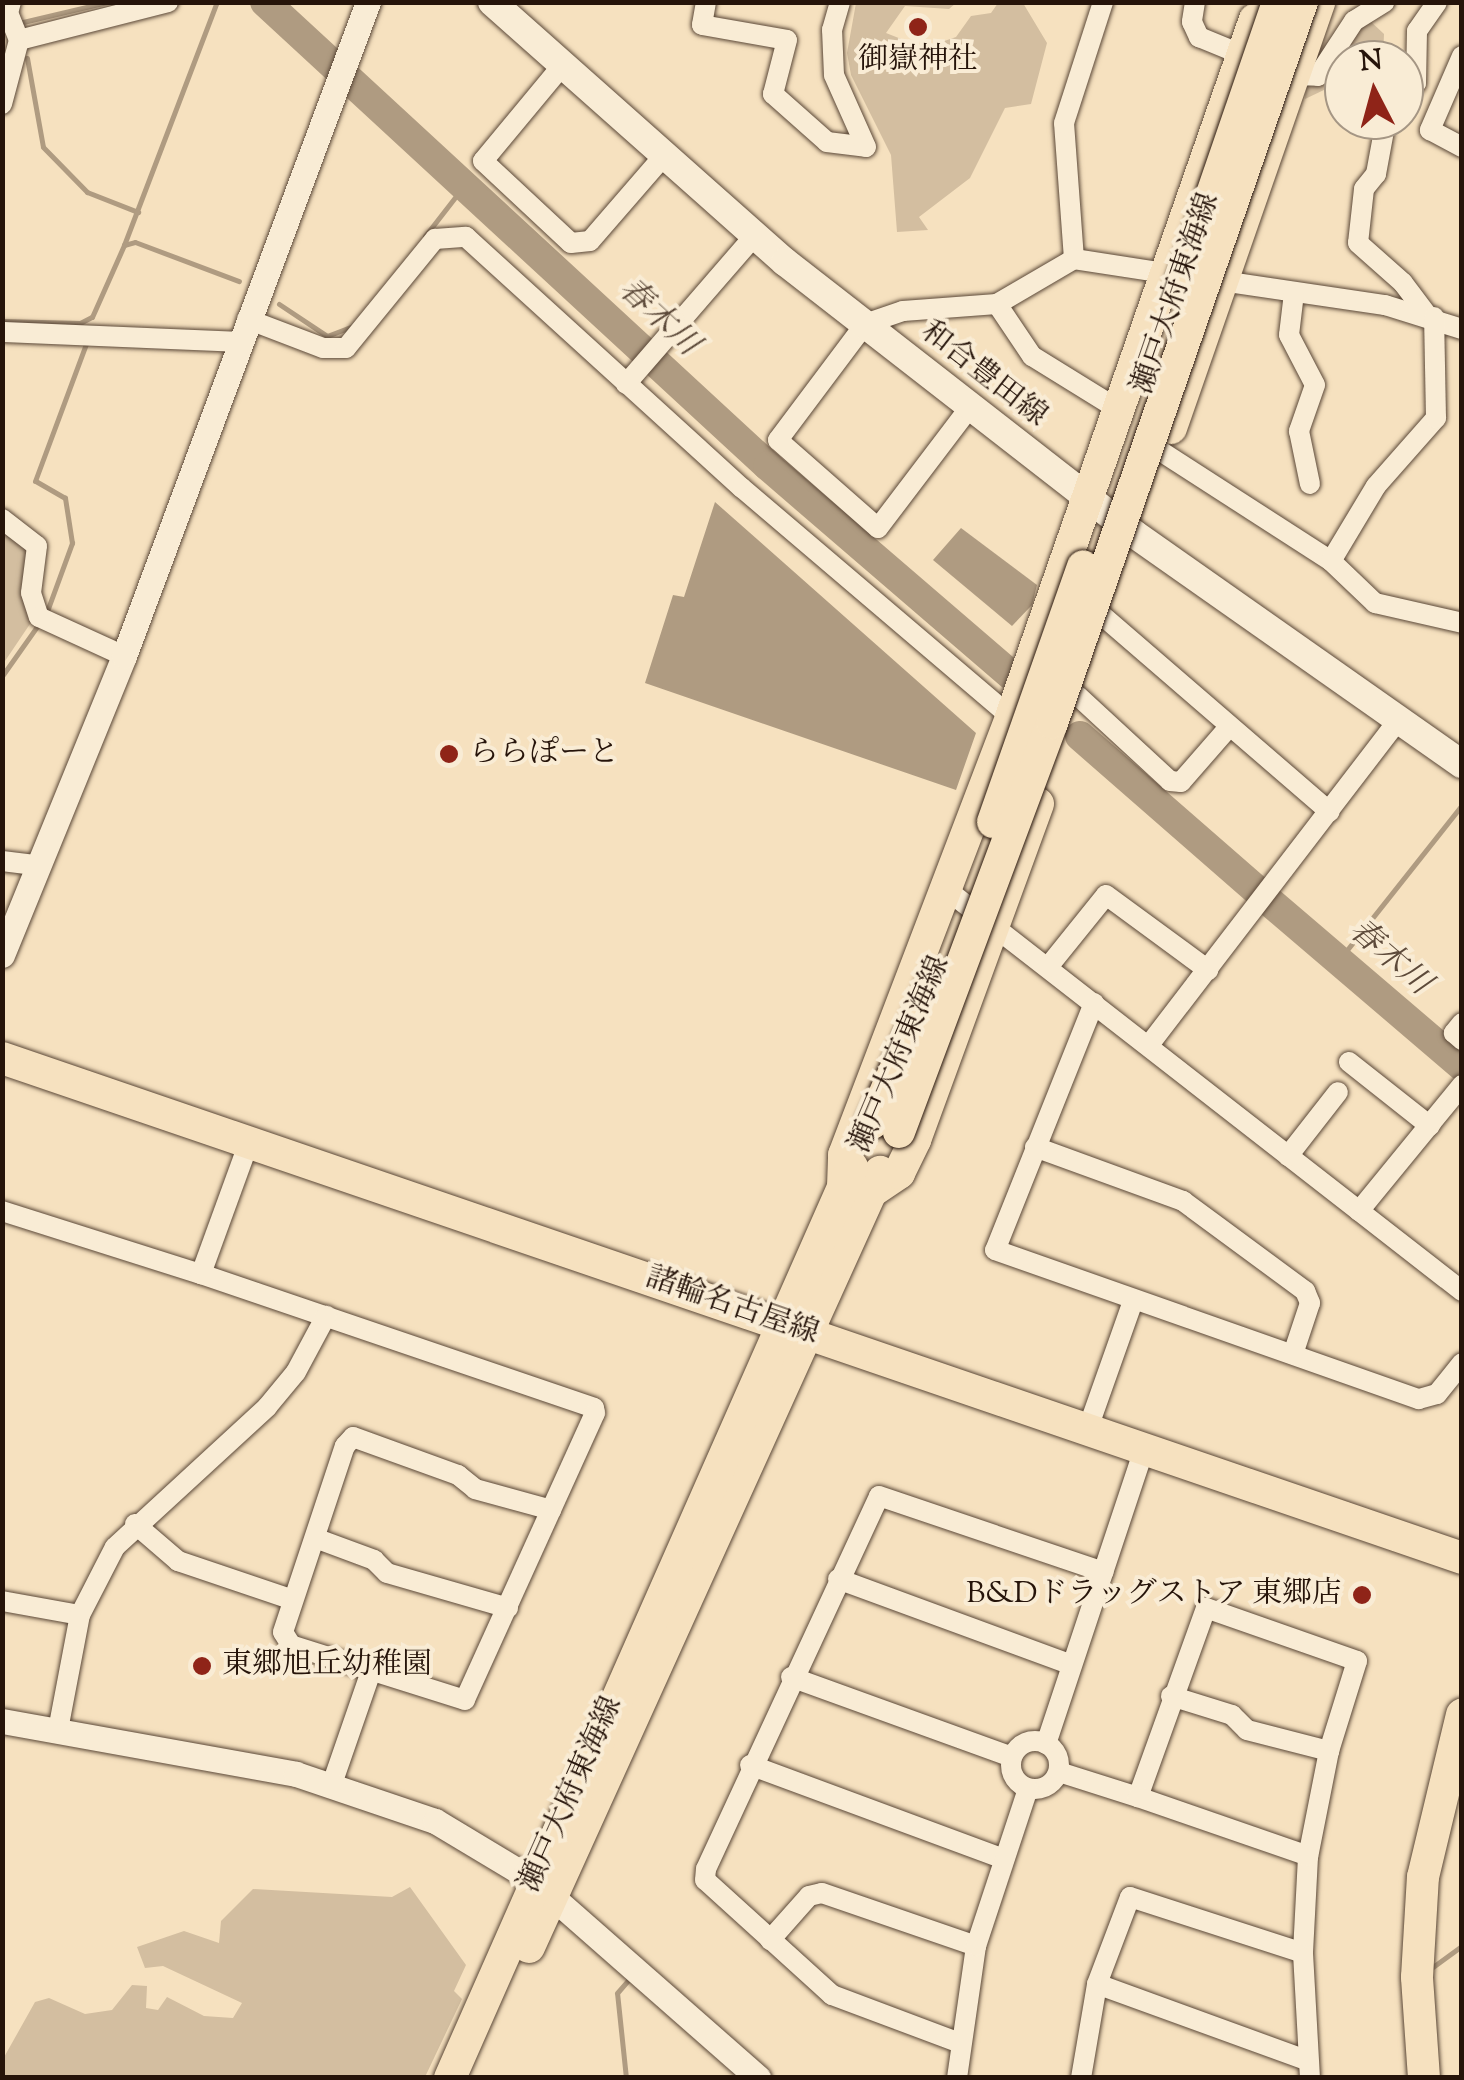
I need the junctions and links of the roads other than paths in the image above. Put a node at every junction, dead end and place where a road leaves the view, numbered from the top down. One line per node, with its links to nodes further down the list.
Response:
1 (12, 2): 15 (street)
2 (168, 2): 15 (street)
3 (368, 2): 34 (street)
4 (492, 2): 19 (main road, 和合豊田線)
5 (706, 2): 6 (street)
6 (840, 2)
7 (1103, 2): 26 (street)
8 (1196, 2): 17 (street)
9 (1261, 2): 17 (main road)
10 (1278, 2): 71 (main road, 瀬戸大府東海線, bridge)
11 (1302, 2): 71 (main road, 瀬戸大府東海線, bridge)
12 (1319, 2): 20 (main road)
13 (1384, 2): 20 (street)
14 (1436, 2): 16 (street)
15 (19, 40): 21 (street)
16 (1416, 40)
17 (1242, 55): 27 (main road)
18 (1462, 56): 23 (street)
19 (561, 68): 24 (main road, 和合豊田線); 24 (street)
20 (1294, 75): 28 (main road)
21 (2, 104)
22 (1382, 140): 31 (street)
23 (1462, 147)
24 (662, 158): 25 (main road, 和合豊田線)
25 (754, 236): 32 (main road, 和合豊田線); 36 (street)
26 (1074, 259): 27 (street); 30 (street)
27 (1166, 273): 28 (street); 38 (main road)
28 (1224, 282): 29 (street); 39 (main road)
29 (1294, 293): 31 (street); 40 (street)
30 (997, 304): 32 (street); 38 (street)
31 (1430, 316): 33 (street); 44 (street)
32 (865, 324): 37 (main road, 和合豊田線); 37 (street)
33 (1461, 327)
34 (242, 330): 35 (street); 36 (street); 47 (street)
35 (2, 332)
36 (630, 379): 49 (street)
37 (970, 407): 41 (main road, 和合豊田線)
38 (1121, 411): 41 (main road)
39 (1162, 452): 43 (main road); 44 (street)
40 (1310, 484)
41 (1088, 498): 43 (main road, 和合豊田線); 49 (main road)
42 (2, 519): 47 (street)
43 (1133, 532): 45 (main road); 50 (main road, 和合豊田線)
44 (1331, 560): 46 (street)
45 (1104, 617): 48 (main road); 51 (street)
46 (1462, 623)
47 (124, 656): 56 (street)
48 (1078, 696): 51 (street); 52 (main road)
49 (1011, 717): 52 (street); 57 (main road)
50 (1398, 722): 53 (main road, 和合豊田線); 54 (street)
51 (1229, 727): 54 (street)
52 (1055, 756): 58 (main road)
53 (1462, 764)
54 (1330, 812): 61 (street)
55 (2, 861): 56 (street)
56 (40, 866): 59 (street)
57 (947, 890): 58 (street); 75 (main road)
58 (995, 927): 60 (street); 75 (main road)
59 (2, 955)
60 (1048, 967): 61 (street); 62 (street)
61 (1208, 970): 65 (street)
62 (1094, 1003): 65 (street); 73 (street)
63 (1462, 1023): 64 (street)
64 (1462, 1040)
65 (1149, 1045): 74 (street)
66 (2, 1058): 72 (main road, 諸輪名古屋線)
67 (1349, 1062): 70 (street)
68 (1462, 1085): 70 (street)
69 (1338, 1092): 74 (street)
70 (1430, 1126): 77 (street)
71 (886, 1127): 75 (main road, 瀬戸大府東海線)
72 (248, 1145): 78 (street); 82 (main road, 諸輪名古屋線)
73 (1036, 1147): 80 (street); 83 (street)
74 (1288, 1156): 77 (street)
75 (857, 1190): 82 (main road, 瀬戸大府東海線)
76 (2, 1211): 78 (street)
77 (1360, 1211): 79 (street)
78 (200, 1274): 81 (street)
79 (1462, 1291)
80 (1133, 1301): 83 (street); 85 (street)
81 (326, 1316): 87 (street); 88 (street)
82 (794, 1330): 85 (main road, 諸輪名古屋線); 114 (main road, 瀬戸大府東海線)
83 (1293, 1354): 84 (street)
84 (1462, 1364)
85 (1087, 1431): 86 (main road, 諸輪名古屋線)
86 (1143, 1452): 90 (main road, 諸輪名古屋線); 91 (street)
87 (551, 1510): 89 (street); 95 (street)
88 (134, 1524): 93 (street); 96 (street)
89 (316, 1538): 93 (street); 95 (street)
90 (1462, 1558)
91 (1103, 1572): 92 (street); 97 (street)
92 (838, 1578): 97 (street); 99 (street)
93 (293, 1600): 98 (street)
94 (2, 1602): 96 (street)
95 (508, 1608): 98 (street)
96 (80, 1615): 103 (street)
97 (1072, 1664): 104 (street)
98 (370, 1674): 109 (street)
99 (791, 1677): 106 (street); 107 (street)
100 (1171, 1696): 105 (street); 105 (street); 111 (street)
101 (1462, 1714): 126 (main road)
102 (2, 1721): 103 (street)
103 (58, 1730): 109 (street)
104 (1046, 1744): 106 (street); 108 (street)
105 (1329, 1750): 112 (street)
106 (1012, 1757): 110 (street)
107 (750, 1765): 113 (street); 115 (street)
108 (1058, 1772): 110 (street); 111 (street)
109 (332, 1784): 114 (street)
110 (1028, 1788): 113 (street)
111 (1138, 1797): 112 (street)
112 (1308, 1856): 117 (street)
113 (1002, 1858): 116 (street)
114 (542, 1888): 121 (main road, 瀬戸大府東海線); 122 (main road, 瀬戸大府東海線); 123 (street)
115 (770, 1940): 116 (street); 119 (street)
116 (976, 1946): 119 (street)
117 (1303, 1953): 118 (street); 120 (street)
118 (1097, 1984): 120 (street); 125 (street)
119 (960, 2043): 124 (street)
120 (1309, 2069)
121 (450, 2078)
122 (475, 2078)
123 (758, 2078)
124 (958, 2078)
125 (1081, 2078)
126 (1424, 2078)

